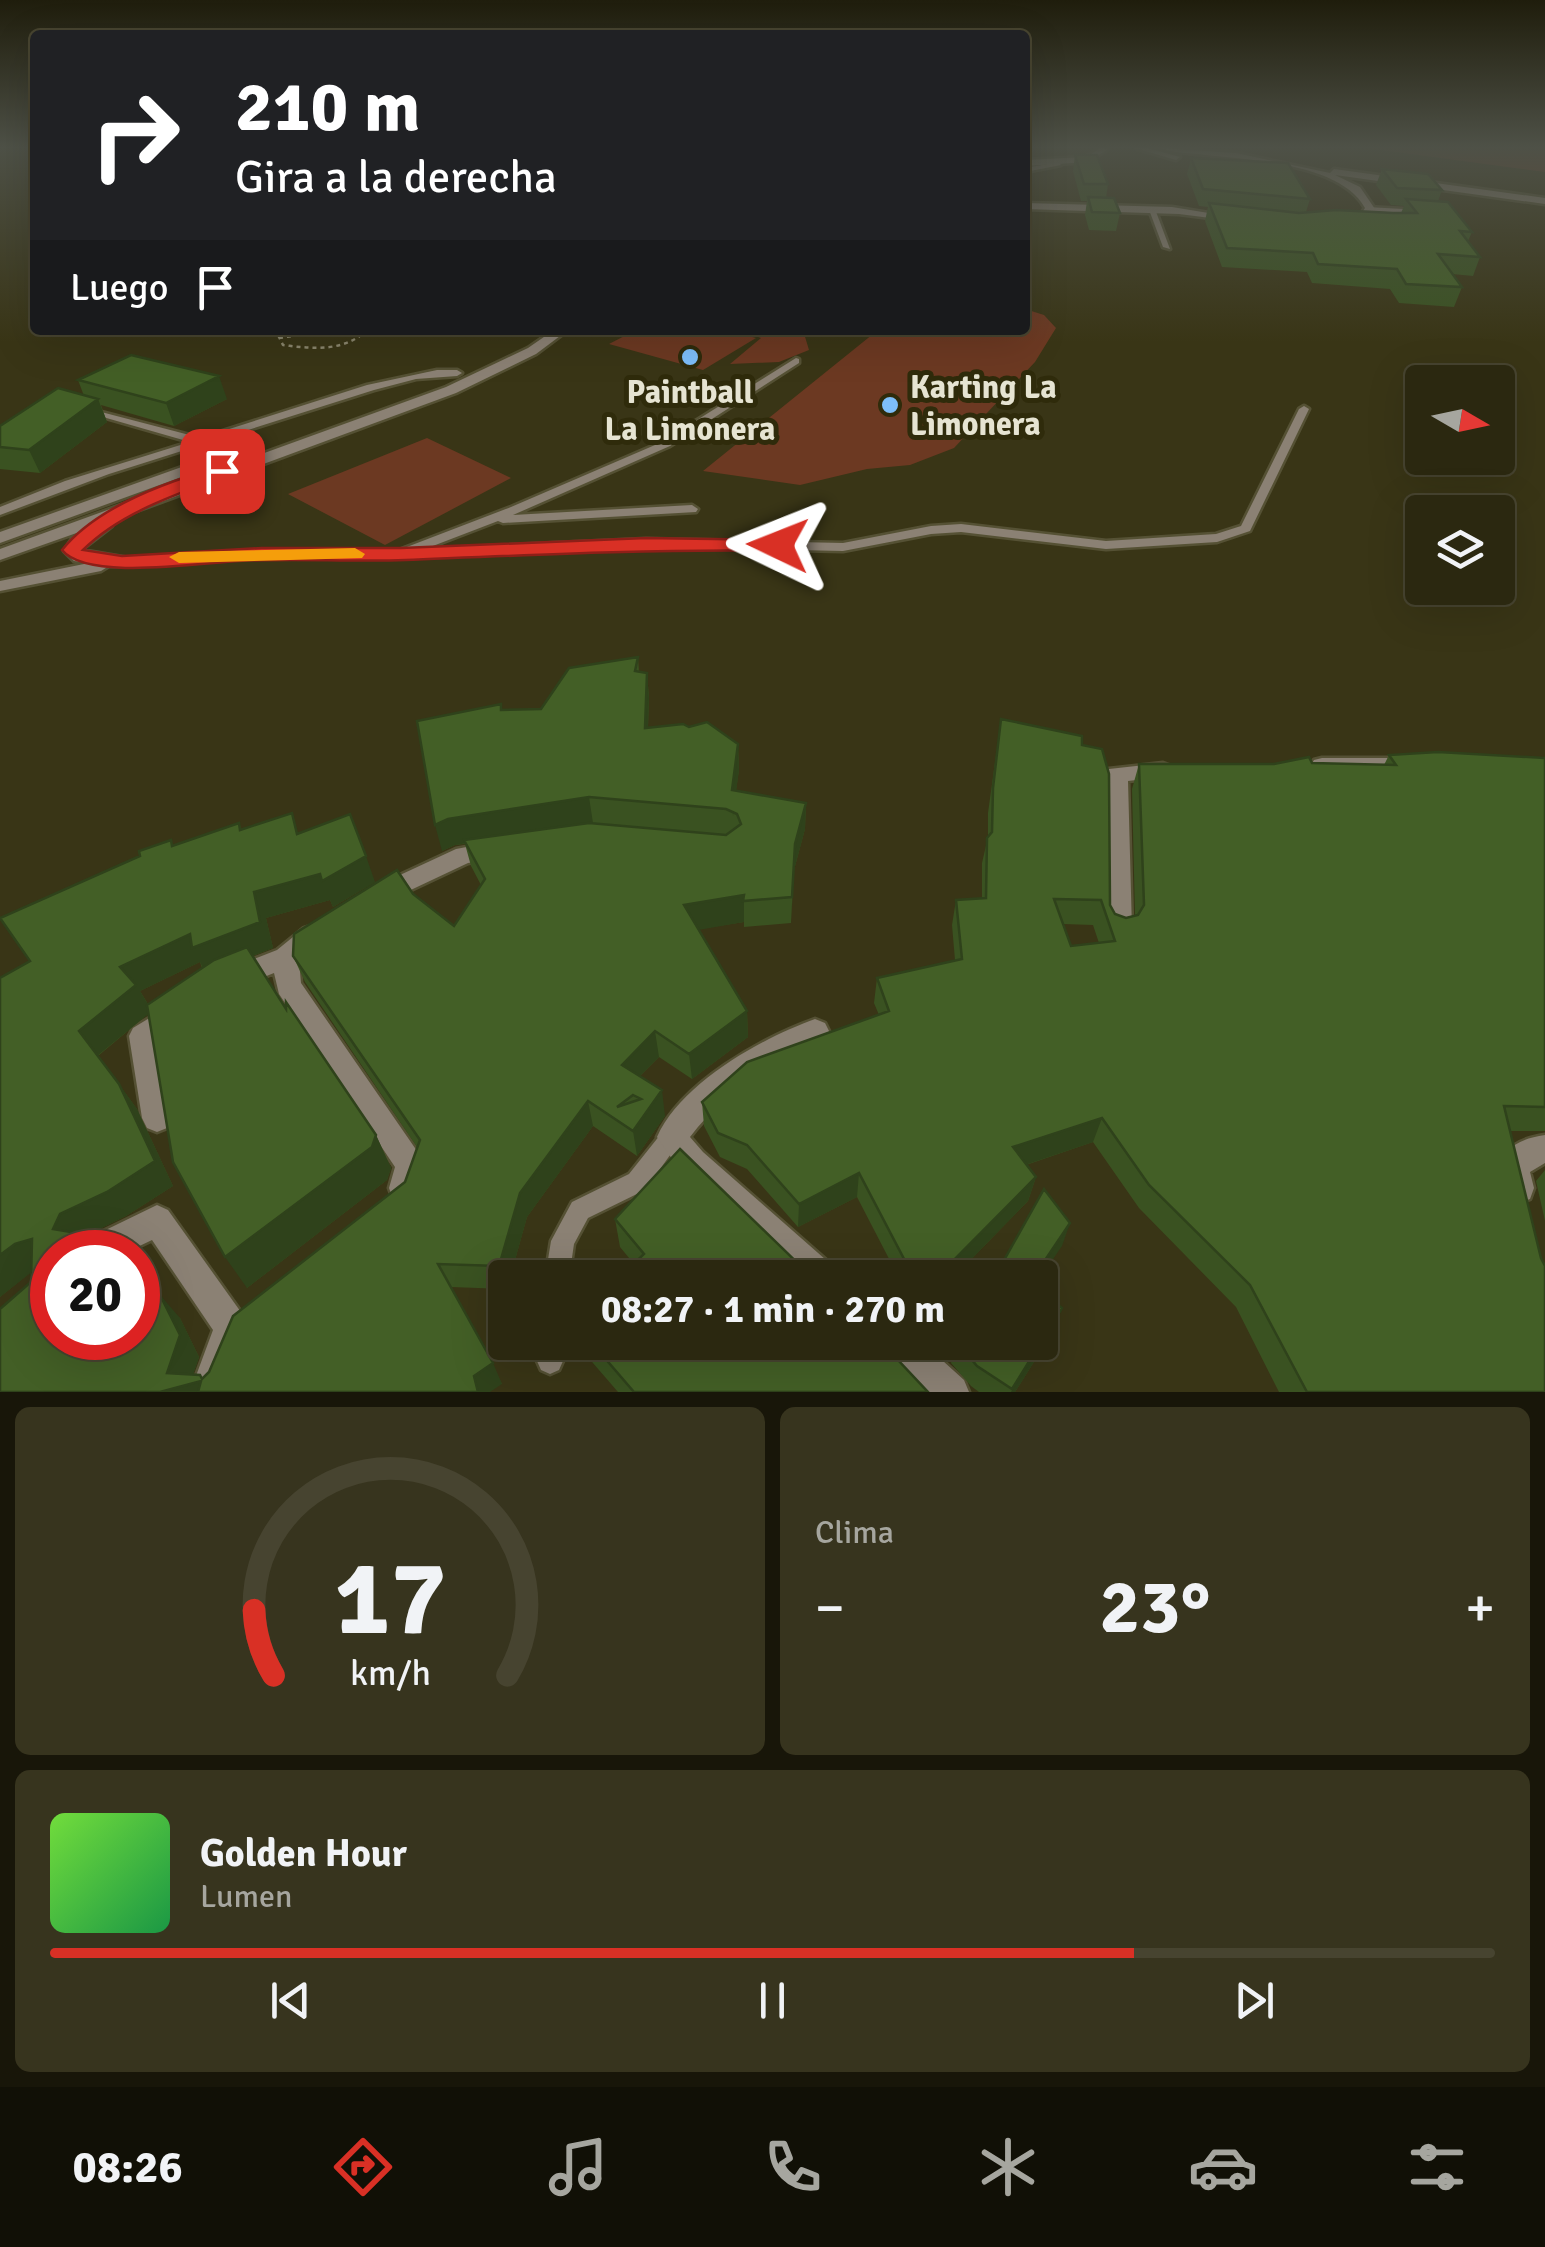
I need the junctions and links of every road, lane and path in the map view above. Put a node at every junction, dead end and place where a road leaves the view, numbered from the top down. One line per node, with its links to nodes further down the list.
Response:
1 (1153, 213): 8 (lane)
2 (1199, 213): 6 (street)
3 (1223, 213): 5 (street)
4 (1366, 213): 7 (street)
5 (1241, 214)
6 (1253, 219)
7 (1332, 219)
8 (1167, 247)
9 (278, 335): 15 (path)
10 (297, 335): 15 (path)
11 (324, 335): 16 (path)
12 (360, 335): 16 (path)
13 (529, 335): 18 (street)
14 (555, 335): 22 (street)
15 (279, 338): 16 (path)
16 (315, 348)
17 (796, 361): 25 (lane)
18 (457, 373): 21 (lane); 26 (street)
19 (81, 408): 21 (lane)
20 (1304, 409): 27 (lane)
21 (202, 442): 24 (lane)
22 (151, 498): 28 (street); 29 (street)
23 (692, 509): 25 (lane)
24 (0, 511)
25 (489, 520): 27 (lane)
26 (3, 534)
27 (401, 554): 29 (lane)
28 (0, 555)
29 (122, 562): 30 (street)
30 (0, 586)
31 (1290, 766): 32 (street)
32 (1426, 766)
33 (1194, 770): 35 (street)
34 (520, 847): 36 (street)
35 (1119, 930)
36 (286, 957): 38 (street); 41 (street)
37 (815, 1031): 39 (street)
38 (157, 1118)
39 (672, 1138): 44 (lane); 45 (street)
40 (1545, 1149): 42 (street)
41 (387, 1204)
42 (1526, 1224)
43 (137, 1230): 47 (street)
44 (560, 1260)
45 (803, 1260)
46 (916, 1360): 48 (street)
47 (207, 1392)
48 (952, 1392)

